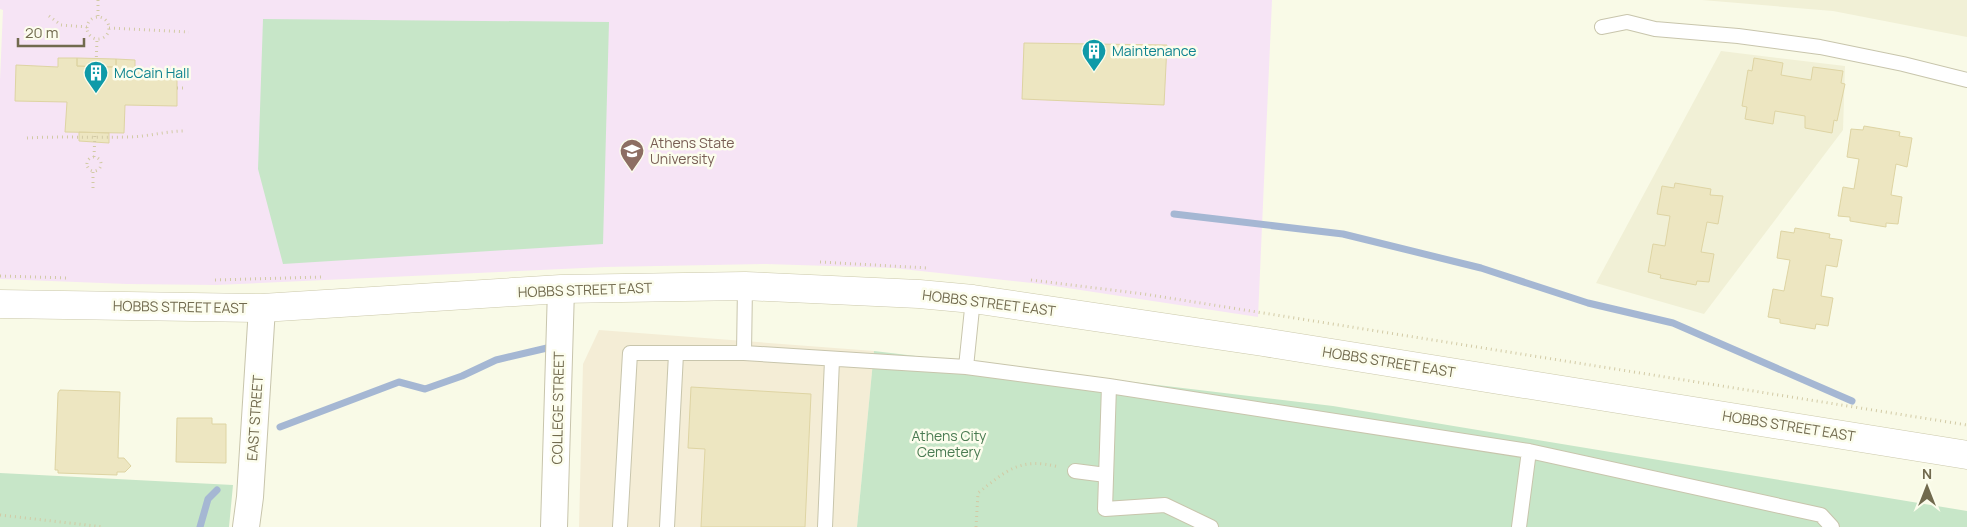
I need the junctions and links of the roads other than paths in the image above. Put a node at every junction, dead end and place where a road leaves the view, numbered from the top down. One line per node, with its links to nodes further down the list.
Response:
1 (1602, 28): 2 (lane)
2 (1967, 80)
3 (744, 286): 4 (main road, HOBBS STREET EAST); 5 (main road, HOBBS STREET EAST); 8 (lane)
4 (561, 289): 7 (main road, HOBBS STREET EAST); 18 (street, COLLEGE STREET)
5 (973, 299): 11 (lane); 14 (main road, HOBBS STREET EAST)
6 (0, 304): 7 (main road, HOBBS STREET EAST)
7 (262, 308): 17 (street, EAST STREET)
8 (744, 353): 9 (lane); 10 (lane)
9 (676, 354): 19 (lane); 20 (lane)
10 (832, 360): 11 (lane); 21 (lane)
11 (966, 367): 12 (lane)
12 (1109, 386): 13 (lane); 16 (lane)
13 (1529, 451): 23 (lane); 24 (lane)
14 (1967, 455)
15 (1075, 471): 16 (lane)
16 (1106, 475): 22 (lane)
17 (246, 527)
18 (554, 527)
19 (620, 527)
20 (667, 527)
21 (825, 527)
22 (1211, 527)
23 (1519, 527)
24 (1832, 527)

